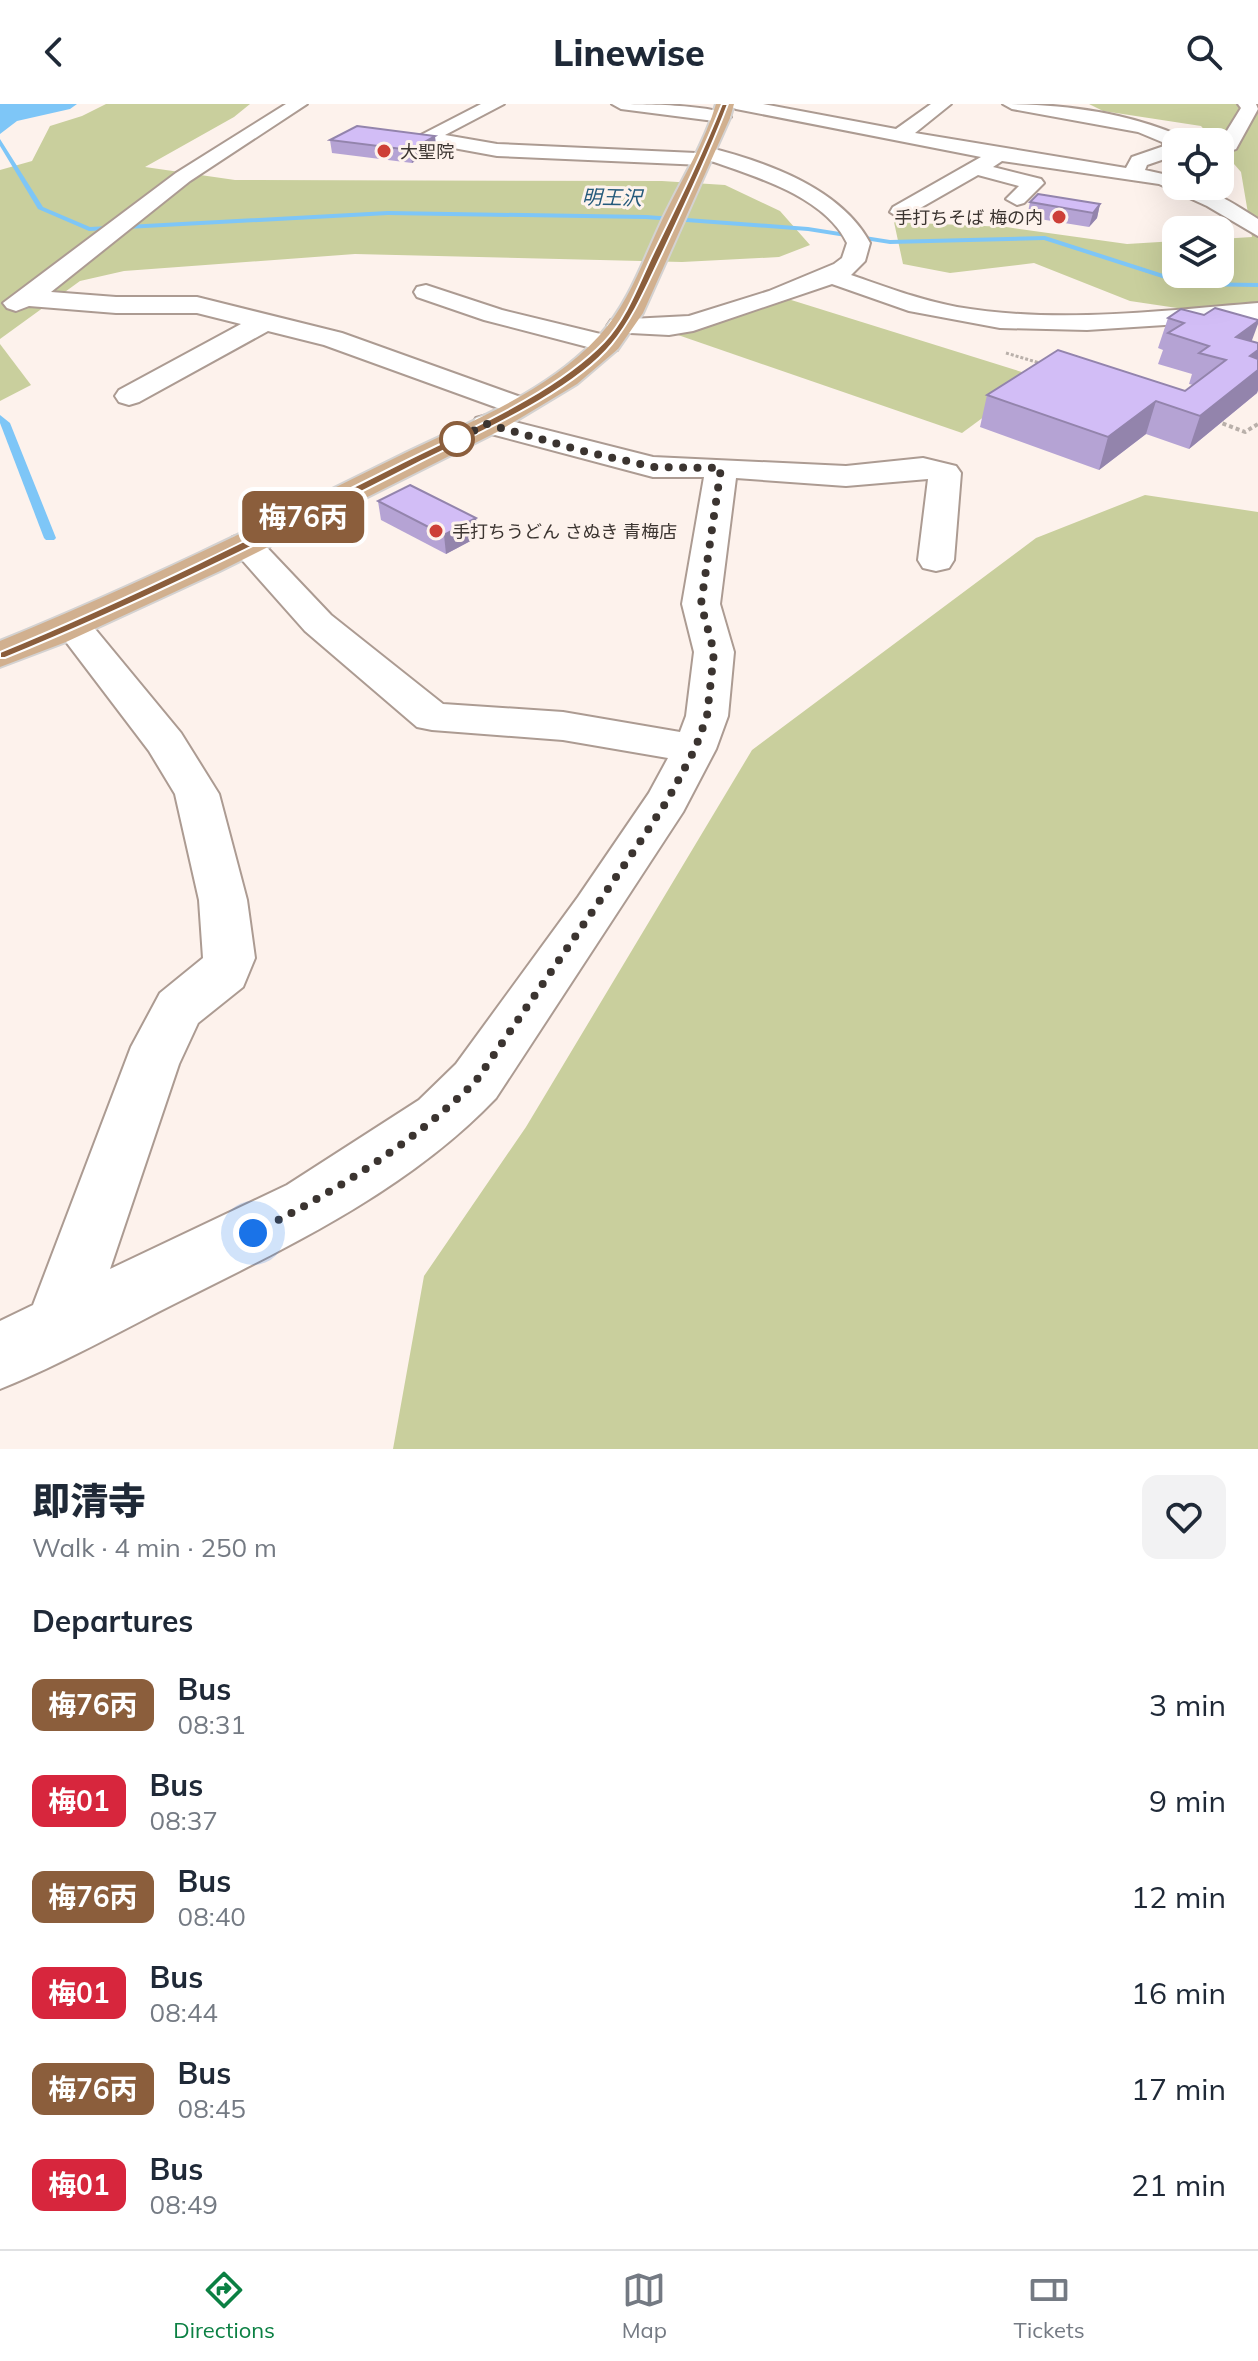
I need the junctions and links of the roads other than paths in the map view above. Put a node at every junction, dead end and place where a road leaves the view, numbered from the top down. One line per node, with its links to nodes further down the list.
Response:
1 (298, 104): 23 (street)
2 (495, 104): 9 (street)
3 (621, 104): 7 (street)
4 (942, 104): 10 (street)
5 (1012, 104): 15 (street)
6 (1247, 104): 11 (street)
7 (727, 108): 10 (street); 13 (main road)
8 (441, 110): 9 (street)
9 (467, 117): 13 (street)
10 (900, 135): 12 (street)
11 (1234, 136)
12 (999, 155): 14 (street); 15 (street)
13 (705, 156): 21 (street); 27 (main road)
14 (975, 169): 17 (street); 19 (street)
15 (1133, 175): 16 (street)
16 (1162, 179)
17 (1017, 199)
18 (1213, 200): 20 (street)
19 (901, 212)
20 (1258, 229)
21 (831, 276): 25 (street); 27 (street)
22 (426, 292): 27 (street)
23 (26, 298): 24 (street); 26 (street)
24 (0, 310)
25 (1258, 311)
26 (264, 322): 28 (street); 29 (street)
27 (614, 335): 29 (main road)
28 (129, 396)
29 (503, 415): 30 (street); 31 (main road)
30 (721, 468): 32 (street); 35 (street)
31 (245, 544): 33 (main road); 35 (street)
32 (936, 560)
33 (73, 626): 34 (main road); 36 (street)
34 (0, 655)
35 (695, 749): 36 (street)
36 (28, 1343)

